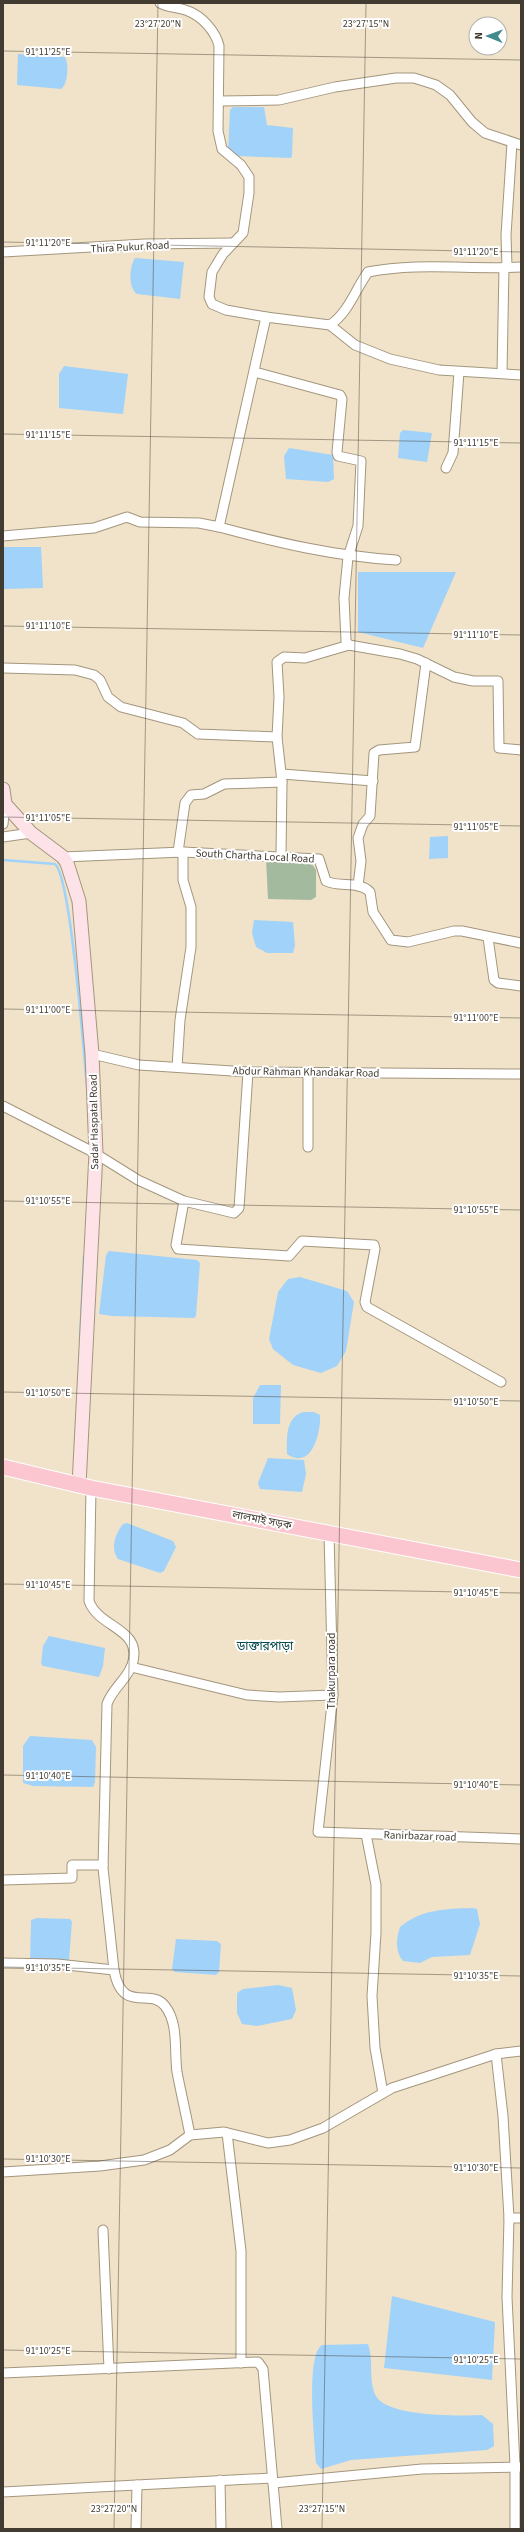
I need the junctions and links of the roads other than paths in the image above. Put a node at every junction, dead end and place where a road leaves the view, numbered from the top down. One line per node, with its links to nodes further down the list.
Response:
1 (160, 3): 2 (street)
2 (219, 101): 3 (street); 4 (street)
3 (517, 144): 6 (street)
4 (233, 243): 5 (street, Thira Pukur Road); 8 (street)
5 (3, 252)
6 (505, 267): 7 (street); 9 (street); 12 (street)
7 (521, 267)
8 (266, 317): 9 (street); 10 (street)
9 (330, 325): 11 (street)
10 (255, 372): 15 (street); 17 (street)
11 (459, 372): 12 (street); 14 (street)
12 (502, 373): 13 (street)
13 (521, 375)
14 (446, 468)
15 (220, 527): 16 (street); 17 (street)
16 (3, 536)
17 (348, 557): 18 (street); 19 (street)
18 (396, 560)
19 (349, 645): 20 (street); 22 (street)
20 (426, 664): 23 (street); 25 (street)
21 (3, 668): 22 (street)
22 (277, 737): 24 (street)
23 (521, 750)
24 (282, 778): 25 (street); 31 (street); 32 (street)
25 (373, 781): 34 (street)
26 (3, 789): 27 (street)
27 (5, 804): 28 (street); 29 (street, Sadar Haspatal Road)
28 (3, 824)
29 (31, 833): 30 (street); 33 (street, Sadar Haspatal Road)
30 (3, 837)
31 (181, 852): 32 (street, South Chartha Local Road); 33 (street, South Chartha Local Road); 39 (street)
32 (281, 855): 34 (street, South Chartha Local Road)
33 (63, 857): 38 (street, Sadar Haspatal Road)
34 (358, 886): 35 (street)
35 (488, 938): 36 (street); 37 (street)
36 (521, 943)
37 (521, 986)
38 (92, 1054): 39 (street, Abdur Rahman Khandakar Road); 45 (street, Sadar Haspatal Road)
39 (177, 1067): 40 (street, Abdur Rahman Khandakar Road)
40 (248, 1072): 41 (street, Abdur Rahman Khandakar Road); 46 (street)
41 (308, 1073): 42 (street, Abdur Rahman Khandakar Road); 44 (street)
42 (521, 1074)
43 (3, 1106): 45 (street)
44 (308, 1147)
45 (95, 1152): 46 (street); 49 (street, Sadar Haspatal Road)
46 (184, 1201): 47 (street)
47 (501, 1382)
48 (3, 1467): 49 (main road, লালমাই সড়ক)
49 (85, 1486): 50 (main road, লালমাই সড়ক); 52 (street)
50 (330, 1533): 51 (main road, লালমাই সড়ক); 53 (street, Thakurpara road)
51 (521, 1570)
52 (131, 1667): 53 (street); 57 (street)
53 (333, 1695): 54 (street, Thakurpara road)
54 (318, 1832): 55 (street, Ranirbazar road)
55 (366, 1834): 56 (street, Ranirbazar road); 63 (street)
56 (521, 1839)
57 (103, 1865): 58 (street); 60 (street)
58 (3, 1880)
59 (3, 1963): 60 (street)
60 (114, 1970): 65 (street)
61 (521, 2051): 62 (street)
62 (496, 2054): 63 (street); 67 (street)
63 (383, 2094): 64 (street)
64 (227, 2133): 65 (street); 70 (street)
65 (190, 2135): 66 (street)
66 (3, 2172)
67 (509, 2218): 68 (street); 73 (street)
68 (521, 2218)
69 (103, 2230): 71 (street)
70 (241, 2363): 71 (street); 77 (street)
71 (108, 2369): 72 (street)
72 (3, 2373)
73 (511, 2386): 74 (street); 75 (street)
74 (521, 2388)
75 (518, 2467): 77 (street); 83 (street)
76 (220, 2480): 77 (street); 78 (street); 81 (street)
77 (272, 2480): 82 (street)
78 (137, 2485): 79 (street); 80 (street)
79 (3, 2492)
80 (136, 2529)
81 (221, 2529)
82 (277, 2529)
83 (515, 2529)

